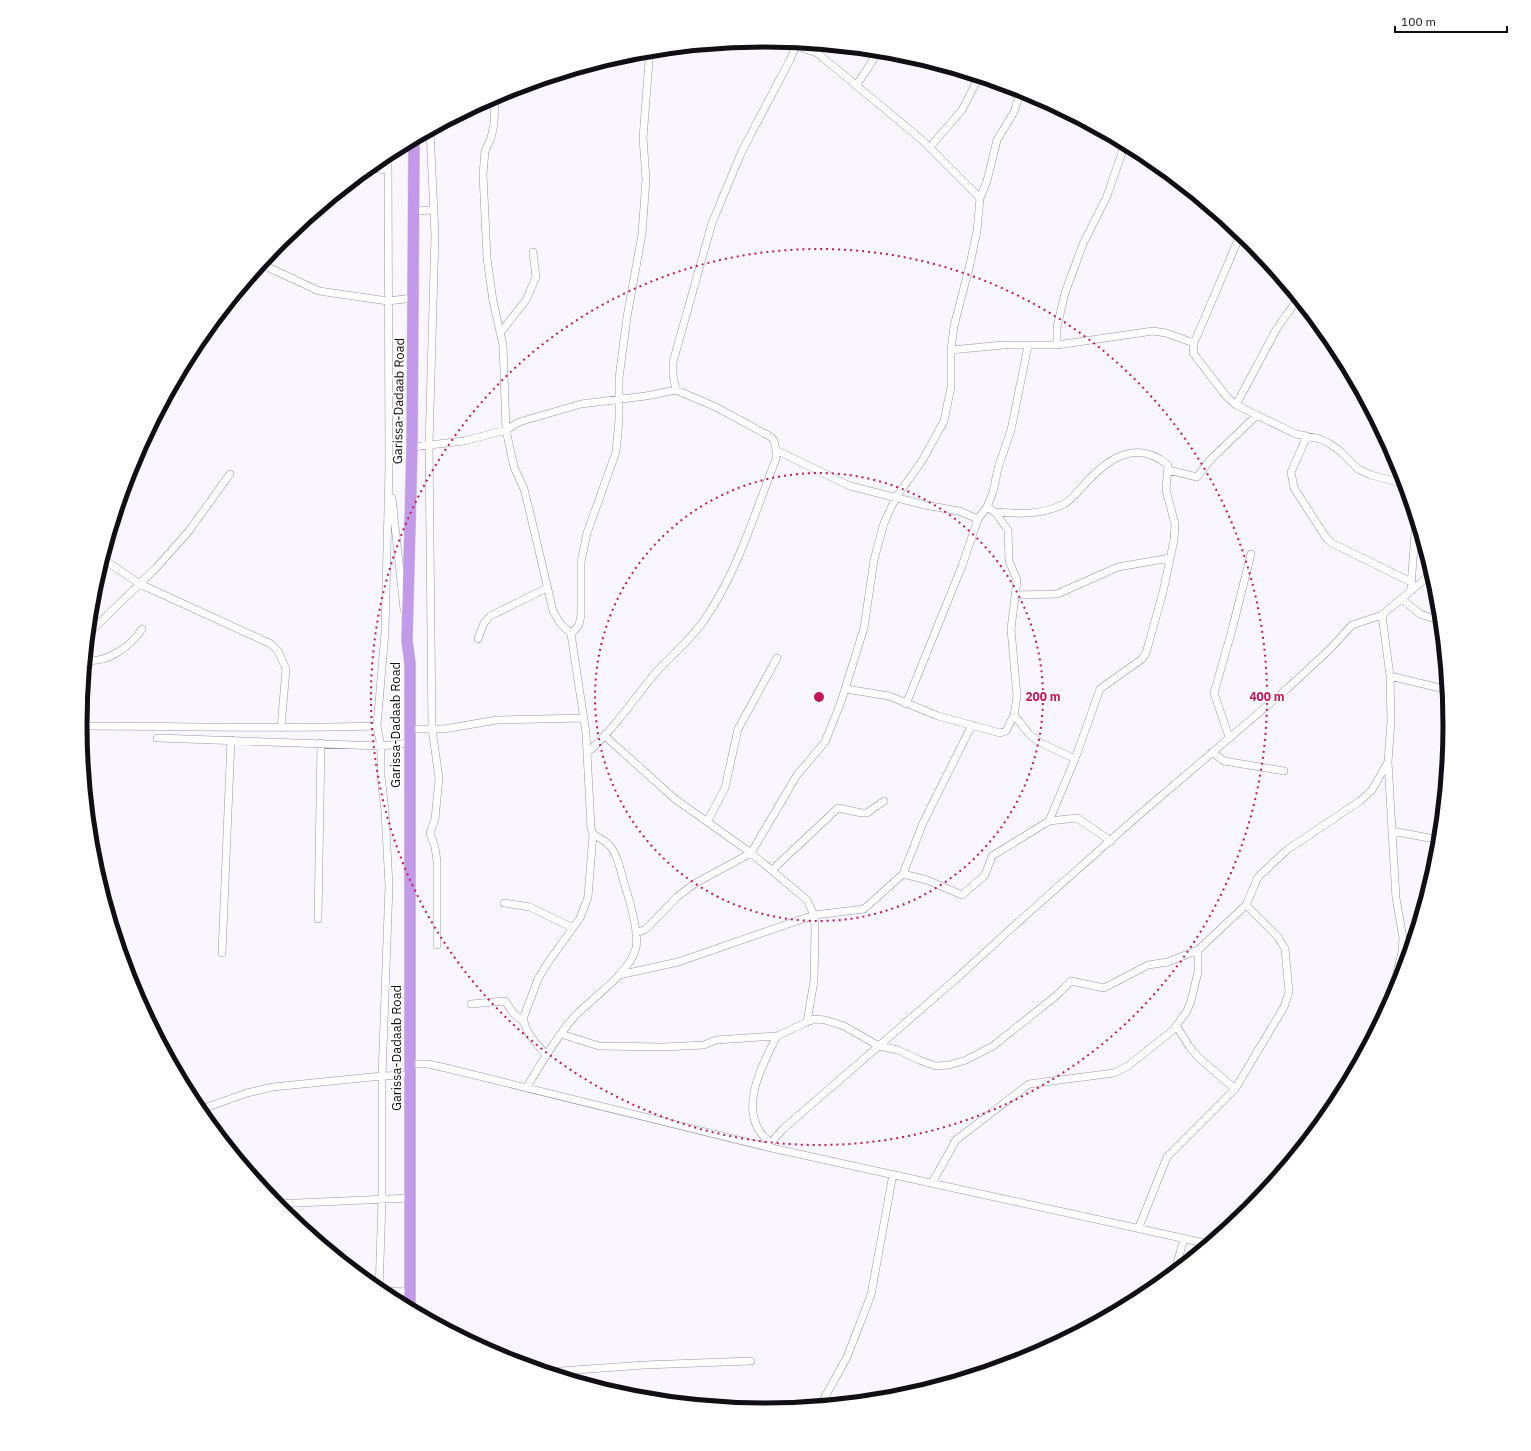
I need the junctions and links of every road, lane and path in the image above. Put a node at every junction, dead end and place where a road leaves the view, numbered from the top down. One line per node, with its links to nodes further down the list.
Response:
1 (795, 48): 30 (street)
2 (806, 48): 6 (street)
3 (875, 56): 6 (street)
4 (649, 57): 31 (street)
5 (976, 81): 11 (street)
6 (856, 86): 11 (street)
7 (1019, 97): 16 (street)
8 (495, 104): 25 (street)
9 (430, 136): 17 (street)
10 (414, 145): 18 (highway, Garissa-Dadaab Road)
11 (930, 147): 16 (street)
12 (1123, 149): 27 (street)
13 (388, 162): 15 (street)
14 (378, 169): 15 (street)
15 (388, 170): 23 (street)
16 (980, 198): 29 (street)
17 (434, 210): 18 (street); 36 (street)
18 (414, 211): 22 (highway, Garissa-Dadaab Road)
19 (1238, 239): 26 (street)
20 (532, 252): 25 (street)
21 (266, 266): 23 (street)
22 (413, 298): 23 (street); 37 (highway, Garissa-Dadaab Road)
23 (388, 301): 39 (street)
24 (1296, 302): 32 (street)
25 (500, 333): 34 (street)
26 (1194, 343): 27 (street); 32 (street)
27 (1057, 345): 28 (street)
28 (1028, 346): 29 (street); 44 (street)
29 (951, 350): 43 (street)
30 (676, 390): 31 (street); 38 (street)
31 (619, 398): 34 (street); 62 (street)
32 (1236, 405): 33 (street)
33 (1256, 416): 35 (street); 40 (street)
34 (506, 430): 36 (street); 54 (street)
35 (1307, 436): 42 (street); 52 (street)
36 (429, 445): 37 (street); 78 (street)
37 (412, 447): 64 (highway, Garissa-Dadaab Road)
38 (776, 450): 43 (street); 79 (street)
39 (389, 468): 64 (street); 75 (street)
40 (1168, 470): 45 (street); 49 (street)
41 (230, 474): 53 (street)
42 (1398, 482)
43 (896, 498): 46 (street); 68 (street)
44 (987, 507): 45 (street); 46 (street)
45 (995, 512): 56 (street)
46 (978, 519): 70 (street)
47 (1415, 531): 52 (street)
48 (1251, 554): 80 (street)
49 (1170, 558): 56 (street); 88 (street)
50 (107, 562): 53 (street)
51 (1427, 577): 55 (street)
52 (1411, 582): 55 (street)
53 (140, 584): 60 (street); 76 (street)
54 (547, 588): 62 (street); 63 (street)
55 (1411, 591): 57 (street)
56 (1016, 595): 71 (street)
57 (1402, 599): 58 (street); 59 (street)
58 (1382, 615): 67 (street); 80 (street)
59 (1435, 619)
60 (95, 624)
61 (142, 629): 66 (street)
62 (571, 634): 72 (street)
63 (478, 639)
64 (407, 642): 77 (highway, Garissa-Dadaab Road)
65 (777, 658): 93 (street)
66 (90, 661)
67 (1390, 676): 69 (street); 89 (street)
68 (846, 689): 70 (street); 98 (street)
69 (1443, 689)
70 (906, 704): 73 (street)
71 (1014, 715): 73 (street); 88 (street)
72 (584, 718): 78 (street); 87 (street)
73 (972, 725): 100 (street)
74 (87, 726): 76 (street)
75 (377, 726): 76 (street); 85 (street)
76 (280, 728)
77 (409, 729): 78 (street); 84 (highway, Garissa-Dadaab Road)
78 (432, 729): 107 (street)
79 (606, 737): 87 (street); 93 (street)
80 (1229, 737): 86 (street)
81 (157, 738): 82 (street)
82 (231, 740): 83 (street); 109 (street)
83 (321, 743): 85 (street); 104 (street)
84 (409, 743): 85 (street); 120 (highway, Garissa-Dadaab Road)
85 (381, 746): 121 (street)
86 (1212, 752): 90 (street); 97 (street)
87 (587, 753): 95 (street)
88 (1076, 758): 92 (street)
89 (1388, 762): 94 (street); 102 (street)
90 (1284, 771)
91 (884, 801): 99 (street)
92 (1049, 821): 97 (street); 100 (street)
93 (707, 822): 98 (street)
94 (1392, 831): 96 (street); 110 (street)
95 (593, 834): 105 (street); 106 (street)
96 (1434, 839)
97 (1111, 841): 118 (street)
98 (750, 853): 99 (street); 106 (street)
99 (772, 870): 103 (street)
100 (903, 874): 103 (street)
101 (504, 903): 105 (street)
102 (1246, 905): 108 (street); 123 (street)
103 (814, 915): 111 (street); 114 (street)
104 (318, 919)
105 (573, 928): 113 (street)
106 (636, 933): 111 (street)
107 (437, 945)
108 (1198, 950): 115 (street); 118 (street)
109 (222, 952)
110 (1397, 973)
111 (619, 975): 116 (street)
112 (471, 1004): 113 (street)
113 (524, 1022): 119 (street)
114 (807, 1022): 117 (street); 118 (street)
115 (1176, 1027): 123 (street); 127 (street)
116 (561, 1034): 117 (street); 119 (street)
117 (777, 1036): 125 (street)
118 (879, 1046): 125 (street)
119 (546, 1055): 122 (street)
120 (409, 1070): 121 (street); 122 (street); 128 (highway, Garissa-Dadaab Road)
121 (382, 1076): 124 (street); 129 (street)
122 (526, 1088): 125 (street)
123 (1235, 1089): 131 (street)
124 (205, 1108)
125 (768, 1145): 126 (street)
126 (893, 1174): 127 (street); 141 (street)
127 (932, 1183): 131 (street)
128 (410, 1198): 129 (street); 137 (highway, Garissa-Dadaab Road)
129 (382, 1200): 130 (street); 135 (street)
130 (284, 1203)
131 (1139, 1227): 132 (street)
132 (1184, 1238): 133 (street); 134 (street)
133 (1205, 1243)
134 (1176, 1266)
135 (379, 1283)
136 (391, 1291): 137 (street)
137 (410, 1292): 138 (highway, Garissa-Dadaab Road)
138 (410, 1303)
139 (751, 1361): 140 (street)
140 (558, 1371)
141 (822, 1402)

